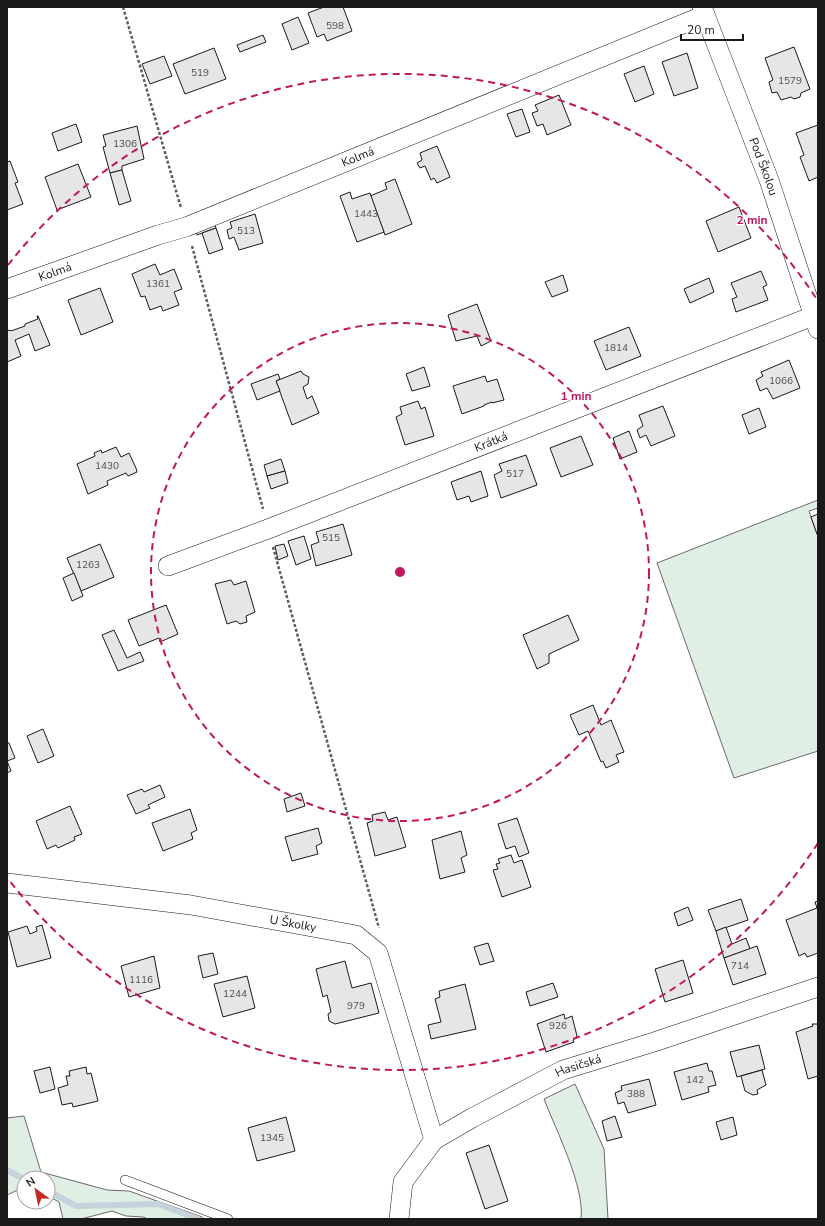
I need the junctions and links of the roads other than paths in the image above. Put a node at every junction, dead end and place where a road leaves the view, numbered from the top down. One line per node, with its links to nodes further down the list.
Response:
1 (704, 11): 2 (street, Kolmá); 3 (street, Pod Školou)
2 (7, 288)
3 (816, 323): 4 (street, Krátká)
4 (168, 566)
5 (7, 883): 7 (street, U Školky)
6 (818, 987): 7 (street, Hasičská)
7 (434, 1140): 10 (street, Hasičská)
8 (125, 1180): 9 (lane)
9 (228, 1219)
10 (399, 1219)

